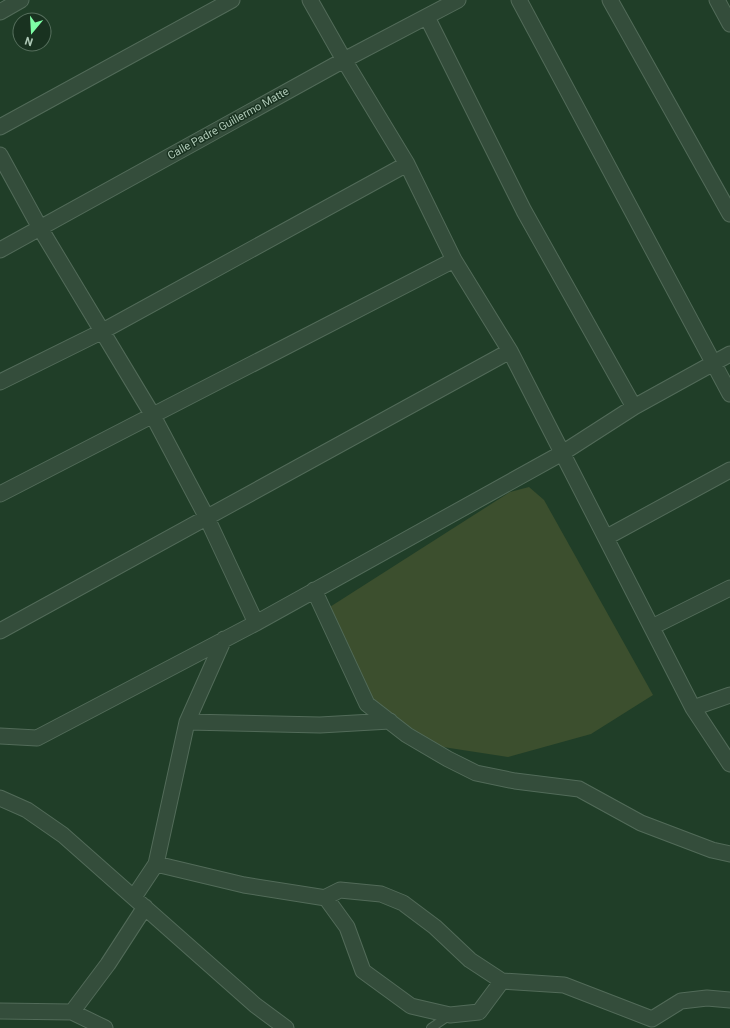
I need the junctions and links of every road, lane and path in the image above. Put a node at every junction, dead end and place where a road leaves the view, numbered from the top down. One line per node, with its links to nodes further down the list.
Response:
1 (21, 0): 8 (street)
2 (232, 0): 12 (street)
3 (310, 0): 11 (street)
4 (458, 0): 9 (street, Calle Padre Guillermo Matte)
5 (519, 0): 22 (street)
6 (610, 0): 15 (street)
7 (717, 0): 10 (street)
8 (0, 12)
9 (427, 17): 11 (street, Calle Padre Guillermo Matte); 25 (street)
10 (730, 24)
11 (344, 60): 14 (street); 16 (street, Calle Padre Guillermo Matte)
12 (0, 128)
13 (0, 155): 16 (street)
14 (407, 164): 18 (street); 19 (street)
15 (730, 214)
16 (40, 228): 17 (street, Calle Padre Guillermo Matte); 19 (street)
17 (0, 250)
18 (454, 260): 20 (street); 26 (street)
19 (101, 332): 23 (street); 26 (street)
20 (510, 351): 27 (street); 30 (street)
21 (730, 354): 22 (street)
22 (713, 363): 24 (street); 25 (street)
23 (0, 382)
24 (730, 394)
25 (634, 407): 27 (street)
26 (152, 414): 29 (street); 30 (street)
27 (564, 452): 31 (street); 33 (street)
28 (730, 470): 31 (street)
29 (0, 494)
30 (206, 516): 34 (street); 36 (street)
31 (607, 537): 35 (street)
32 (730, 588): 35 (street)
33 (314, 590): 34 (street); 40 (street)
34 (256, 623): 37 (street)
35 (652, 627): 39 (street)
36 (0, 631)
37 (224, 639): 41 (street); 42 (street)
38 (730, 694): 39 (street)
39 (692, 708): 43 (street)
40 (390, 721): 41 (street); 45 (street)
41 (187, 722): 46 (street)
42 (0, 736)
43 (730, 764)
44 (0, 798): 47 (street)
45 (730, 854)
46 (156, 864): 47 (street); 48 (street)
47 (134, 897): 49 (street)
48 (324, 898): 50 (street); 54 (street)
49 (145, 907): 53 (street); 57 (street)
50 (502, 981): 54 (street); 55 (street)
51 (730, 1000): 55 (street)
52 (0, 1011): 53 (street)
53 (72, 1012): 56 (street)
54 (450, 1015): 58 (lane)
55 (654, 1023)
56 (105, 1028)
57 (286, 1028)
58 (431, 1028)

